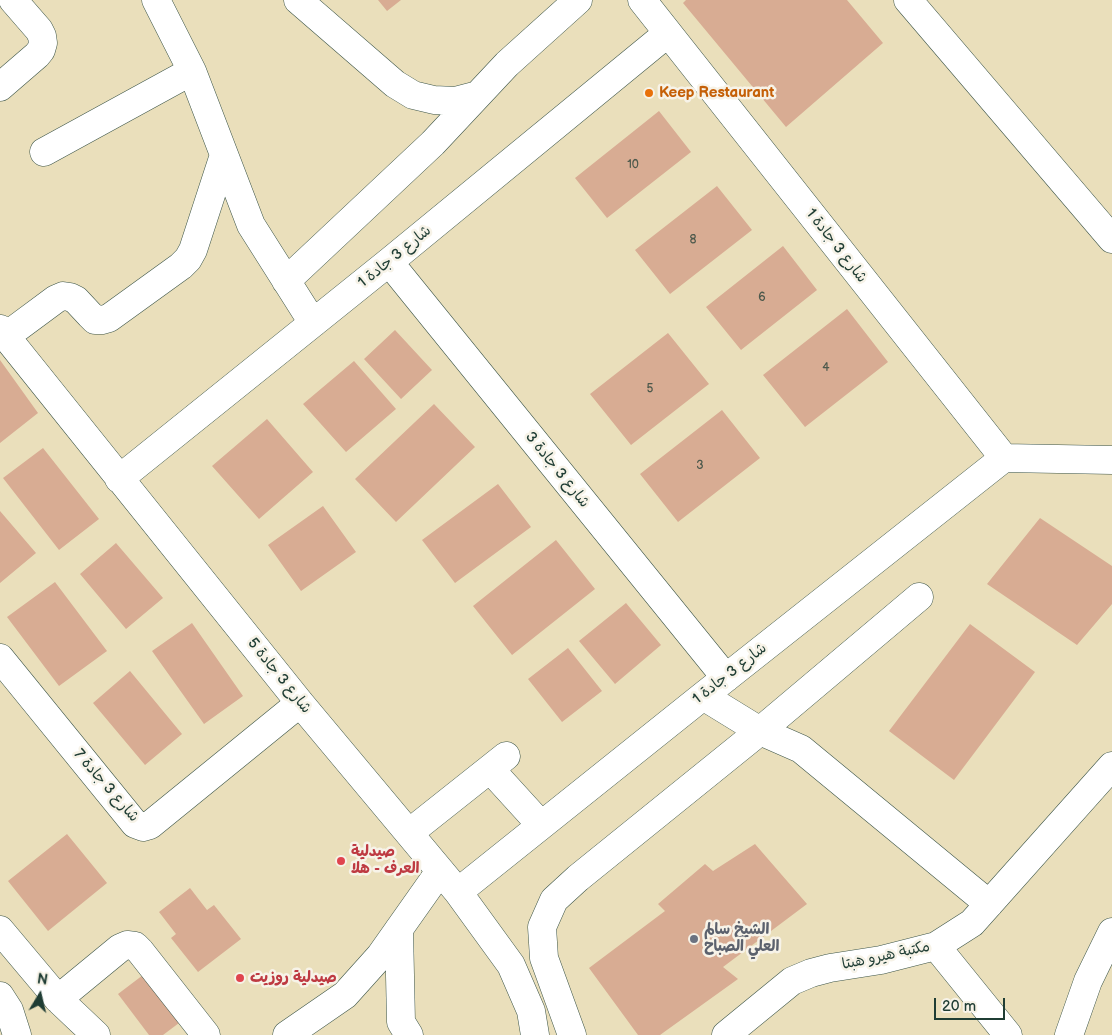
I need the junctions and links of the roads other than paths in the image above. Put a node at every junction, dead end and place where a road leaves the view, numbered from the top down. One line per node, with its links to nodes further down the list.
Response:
1 (11, 0): 7 (street); 10 (street)
2 (156, 0): 9 (street)
3 (298, 0): 11 (street)
4 (578, 0): 11 (street)
5 (642, 0): 8 (street, شارع 3 جادة 1)
6 (908, 0): 14 (street)
7 (0, 8)
8 (668, 33): 15 (street, شارع 3 جادة 1); 19 (street, شارع 3 جادة 1)
9 (192, 71): 12 (street); 13 (street)
10 (0, 87)
11 (478, 95): 16 (street)
12 (44, 152)
13 (224, 156): 16 (street); 18 (street)
14 (1112, 239)
15 (389, 262): 17 (street, شارع 3 جادة 1); 25 (street, شارع 3 جادة 3)
16 (286, 282): 17 (street)
17 (313, 323): 22 (street, شارع 3 جادة 1)
18 (3, 333): 22 (street, شارع 3 جادة 5)
19 (1004, 458): 20 (street); 25 (street, شارع 3 جادة 1)
20 (1102, 460): 21 (street)
21 (1112, 478)
22 (120, 479): 27 (street, شارع 3 جادة 5)
23 (919, 597): 28 (street)
24 (0, 658): 27 (street, شارع 3 جادة 7)
25 (726, 678): 26 (street, شارع 3 جادة 1)
26 (703, 696): 28 (street); 30 (street, شارع 3 جادة 1)
27 (300, 703): 31 (street, شارع 3 جادة 5)
28 (760, 731): 34 (street); 47 (street)
29 (1112, 766): 34 (street, مكتبة هيرو هبتا)
30 (542, 825): 31 (street); 33 (street, شارع 3 جادة 1)
31 (409, 833): 32 (street, شارع 3 جادة 5)
32 (440, 870): 33 (street, شارع 3 جادة 5); 36 (street)
33 (458, 892): 46 (street, شارع 3 جادة 5)
34 (989, 904): 38 (street, مكتبة هيرو هبتا)
35 (0, 930): 40 (street)
36 (399, 930): 41 (street); 45 (street)
37 (1112, 932): 50 (street)
38 (936, 946): 48 (street, مكتبة هيرو هبتا); 49 (street)
39 (0, 996): 42 (street)
40 (58, 998): 43 (street); 44 (street)
41 (401, 1031)
42 (17, 1035)
43 (96, 1035)
44 (206, 1035)
45 (287, 1035)
46 (535, 1035)
47 (572, 1035)
48 (726, 1035)
49 (1008, 1035)
50 (1069, 1035)

